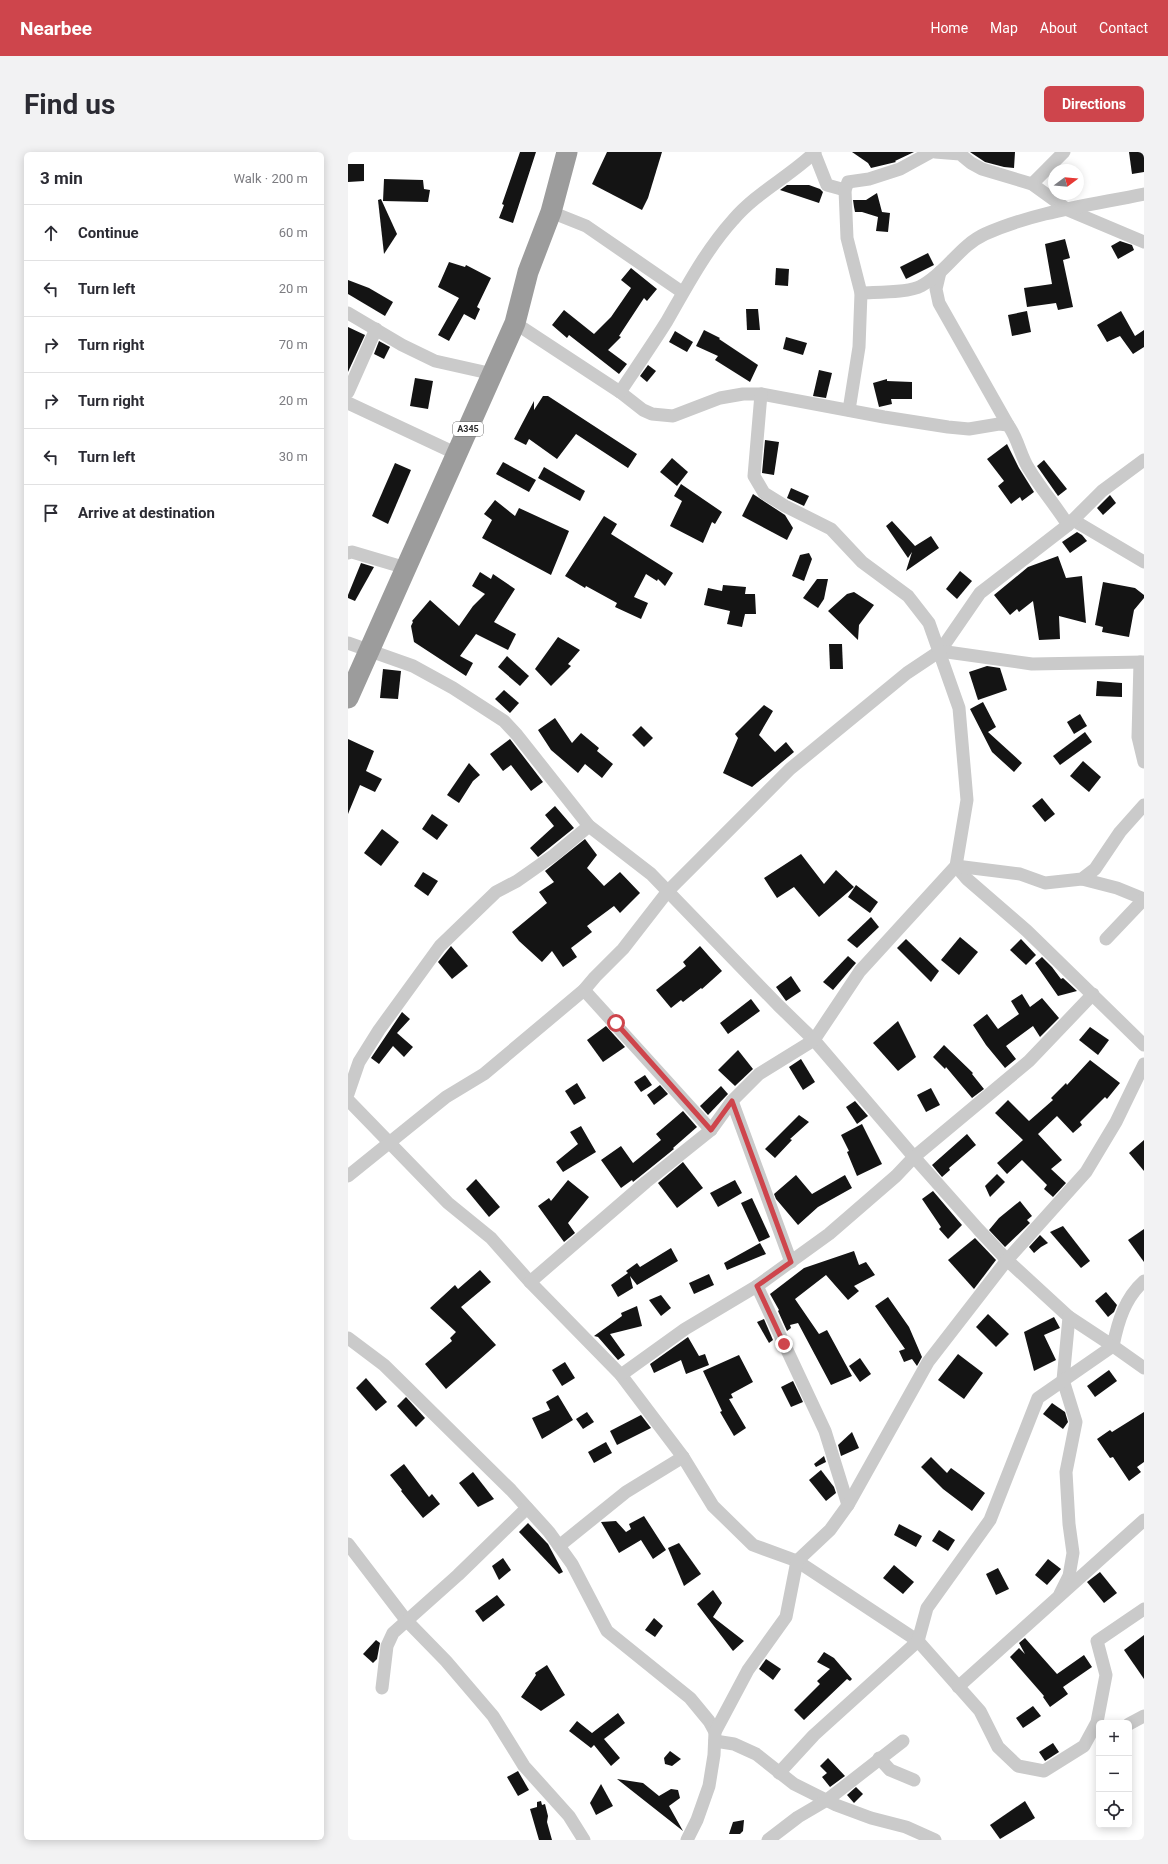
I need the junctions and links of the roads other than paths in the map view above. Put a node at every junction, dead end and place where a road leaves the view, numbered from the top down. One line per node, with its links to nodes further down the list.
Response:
1 (566, 152): 10 (highway, A345)
2 (815, 152): 7 (street); 13 (street)
3 (931, 152): 7 (street)
4 (935, 152): 6 (street)
5 (1064, 152): 6 (street)
6 (1032, 184): 9 (street)
7 (845, 190): 14 (street)
8 (1144, 194): 9 (street)
9 (1068, 210): 11 (street); 12 (street)
10 (551, 212): 13 (street); 16 (highway, A345)
11 (1144, 242)
12 (940, 272): 14 (street); 24 (street)
13 (682, 292): 20 (street)
14 (861, 293): 23 (street)
15 (348, 313): 17 (street)
16 (515, 323): 18 (highway, A345); 20 (street)
17 (376, 329): 18 (street); 19 (street)
18 (493, 374): 25 (highway, A345)
19 (348, 392)
20 (620, 392): 21 (street)
21 (761, 394): 23 (street); 33 (street)
22 (348, 403): 25 (street)
23 (849, 410): 24 (street)
24 (1008, 425): 27 (street)
25 (457, 454): 30 (highway, A345)
26 (1144, 460): 27 (street)
27 (1071, 523): 29 (street); 33 (street)
28 (348, 553): 30 (street)
29 (1144, 562)
30 (406, 568): 32 (highway, A345)
31 (348, 643): 32 (street)
32 (370, 649): 35 (highway, A345); 38 (street)
33 (940, 651): 34 (street); 39 (street); 41 (street)
34 (1142, 662): 36 (street)
35 (348, 698)
36 (1144, 762)
37 (1144, 805): 40 (street)
38 (589, 826): 41 (street); 49 (street)
39 (956, 866): 40 (street); 45 (street); 46 (street)
40 (1082, 879): 42 (street)
41 (668, 891): 44 (street); 46 (street)
42 (1144, 899): 43 (street)
43 (1106, 939)
44 (584, 990): 52 (street); 53 (street)
45 (1093, 994): 47 (street); 54 (street)
46 (814, 1040): 51 (street); 54 (street)
47 (1144, 1045)
48 (1144, 1064): 56 (street)
49 (348, 1094)
50 (348, 1100): 53 (street)
51 (732, 1101): 52 (street); 57 (street)
52 (711, 1130): 59 (street)
53 (391, 1143): 55 (street); 59 (street)
54 (914, 1156): 56 (street); 57 (street)
55 (348, 1176)
56 (1007, 1260): 61 (street); 68 (street)
57 (791, 1262): 60 (street)
58 (1144, 1281): 63 (street)
59 (530, 1282): 65 (street)
60 (757, 1286): 65 (street); 68 (street)
61 (1069, 1317): 63 (street); 66 (street)
62 (348, 1338): 69 (street)
63 (1113, 1346): 64 (street); 66 (street)
64 (1144, 1368)
65 (621, 1375): 67 (street)
66 (1063, 1380): 74 (street); 77 (street)
67 (683, 1457): 72 (street); 73 (street)
68 (848, 1505): 73 (street)
69 (527, 1508): 72 (street); 76 (street)
70 (1144, 1520): 74 (street)
71 (348, 1544): 76 (street)
72 (559, 1546): 82 (street)
73 (797, 1561): 77 (street); 82 (street)
74 (1060, 1594): 78 (street)
75 (1144, 1609): 85 (street)
76 (406, 1620): 79 (street); 91 (street)
77 (918, 1641): 78 (street); 87 (street)
78 (958, 1687): 85 (street)
79 (382, 1688)
80 (1144, 1716): 81 (street)
81 (1132, 1722)
82 (715, 1737): 87 (street); 90 (street)
83 (1096, 1740): 85 (street)
84 (903, 1741): 86 (street)
85 (1084, 1746)
86 (880, 1758): 88 (street); 89 (street)
87 (778, 1773): 89 (street)
88 (914, 1780)
89 (827, 1800): 94 (street); 95 (street)
90 (697, 1820): 92 (street); 93 (street)
91 (584, 1840)
92 (687, 1840)
93 (695, 1840)
94 (768, 1840)
95 (935, 1840)

